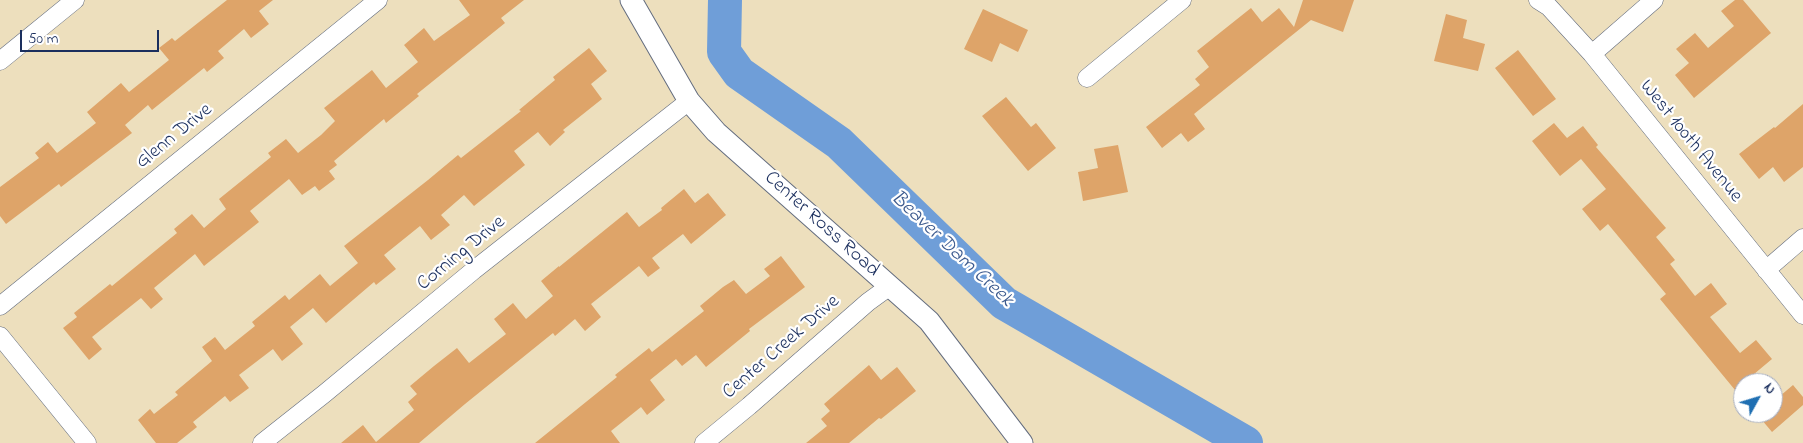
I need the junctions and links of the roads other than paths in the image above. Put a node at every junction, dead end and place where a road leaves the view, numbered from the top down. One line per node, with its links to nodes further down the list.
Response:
1 (75, 0): 8 (street)
2 (378, 0): 14 (street, Glenn Drive)
3 (631, 0): 10 (street, Center Ross Road)
4 (1182, 0): 9 (street)
5 (1538, 0): 7 (street, West 100th Avenue)
6 (1654, 0): 7 (street)
7 (1592, 54): 12 (street, West 100th Avenue)
8 (0, 61)
9 (1088, 78)
10 (689, 101): 13 (street, Center Ross Road); 18 (street, Corning Drive)
11 (1803, 238): 12 (street)
12 (1766, 270): 15 (street, West 100th Avenue)
13 (890, 286): 19 (street, Center Creek Drive); 20 (street, Center Ross Road)
14 (0, 306)
15 (1803, 315)
16 (0, 336): 17 (street)
17 (87, 443)
18 (262, 443)
19 (704, 443)
20 (1022, 443)

